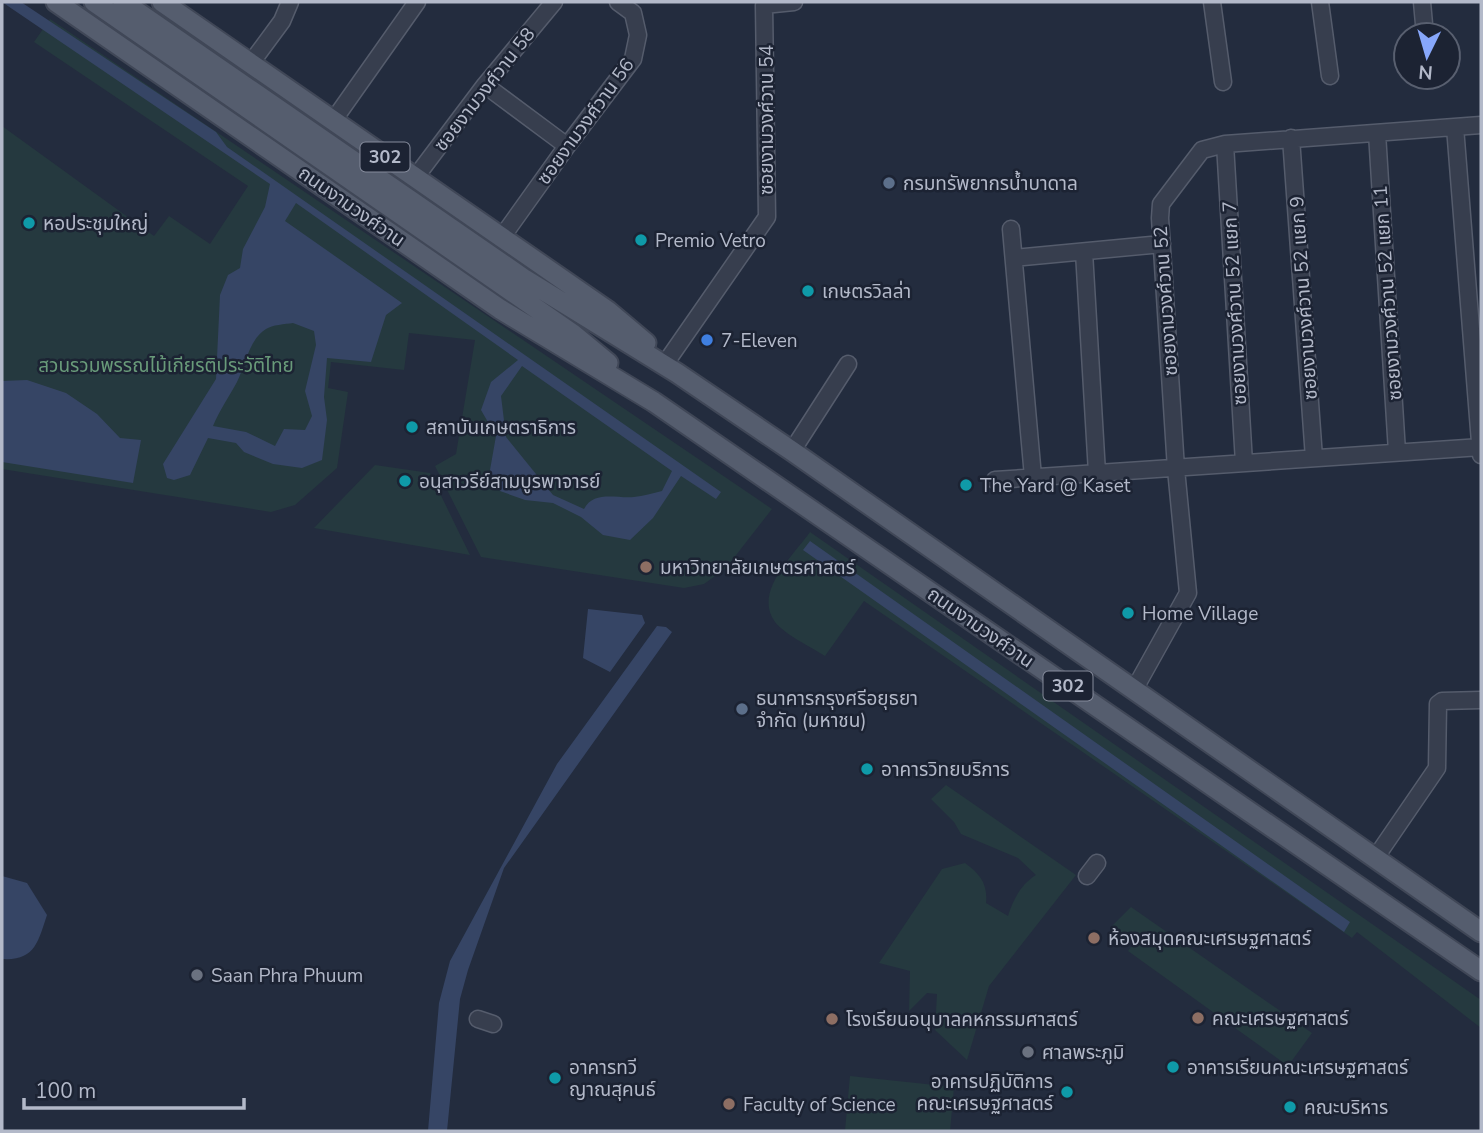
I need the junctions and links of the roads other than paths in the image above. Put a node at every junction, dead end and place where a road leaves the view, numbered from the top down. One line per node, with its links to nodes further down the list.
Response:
1 (56, 2): 35 (main road, ถนนงามวงศ์วาน / 302)
2 (94, 2): 35 (main road, ถนนงามวงศ์วาน / 302)
3 (123, 2): 34 (main road, ถนนงามวงศ์วาน / 302)
4 (162, 2): 14 (main road, ถนนงามวงศ์วาน / 302)
5 (289, 2): 14 (street)
6 (417, 2): 18 (street)
7 (554, 2): 17 (street, ซอยงามวงศ์วาน 58)
8 (618, 2): 24 (street, ซอยงามวงศ์วาน 56)
9 (794, 2): 34 (street, ซอยงามวงศ์วาน 54)
10 (1212, 2): 16 (street)
11 (1320, 2): 15 (street)
12 (1422, 2): 13 (street)
13 (1424, 21)
14 (251, 63): 18 (main road, ถนนงามวงศ์วาน / 302)
15 (1330, 76)
16 (1223, 82)
17 (485, 85): 24 (street); 25 (street, ซอยงามวงศ์วาน 58)
18 (333, 121): 25 (main road, ถนนงามวงศ์วาน / 302)
19 (1481, 125): 20 (street, ซอยงามวงศ์วาน 52)
20 (1455, 127): 21 (street, ซอยงามวงศ์วาน 52); 31 (street)
21 (1377, 133): 22 (street, ซอยงามวงศ์วาน 52); 38 (street, ซอยงามวงศ์วาน 52 แยก 11)
22 (1291, 138): 23 (street, ซอยงามวงศ์วาน 52); 40 (street, ซอยงามวงศ์วาน 52 แยก 9)
23 (1225, 144): 28 (street, ซอยงามวงศ์วาน 52); 41 (street, ซอยงามวงศ์วาน 52 แยก 7)
24 (567, 146): 27 (street, ซอยงามวงศ์วาน 56)
25 (415, 178): 27 (main road, ถนนงามวงศ์วาน / 302)
26 (1011, 229): 30 (street)
27 (502, 237): 34 (main road, ถนนงามวงศ์วาน / 302)
28 (1162, 244): 29 (street); 42 (street, ซอยงามวงศ์วาน 52)
29 (1084, 252): 30 (street); 43 (street)
30 (1014, 258): 44 (street)
31 (1474, 272): 32 (street)
32 (1476, 334): 36 (street)
33 (849, 364): 37 (street)
34 (672, 367): 37 (main road, ถนนงามวงศ์วาน / 302)
35 (654, 402): 50 (main road, ถนนงามวงศ์วาน / 302)
36 (1481, 447): 38 (street); 39 (street)
37 (792, 451): 46 (main road, ถนนงามวงศ์วาน / 302)
38 (1397, 453): 40 (street)
39 (1481, 454)
40 (1314, 458): 41 (street)
41 (1244, 463): 42 (street)
42 (1176, 469): 43 (street); 46 (street, ซอยงามวงศ์วาน 52)
43 (1097, 473): 44 (street)
44 (1034, 477): 45 (street)
45 (995, 480)
46 (1134, 690): 48 (main road, ถนนงามวงศ์วาน / 302)
47 (1481, 699): 48 (street)
48 (1376, 857): 49 (main road, ถนนงามวงศ์วาน / 302)
49 (1481, 932)
50 (1481, 971)

